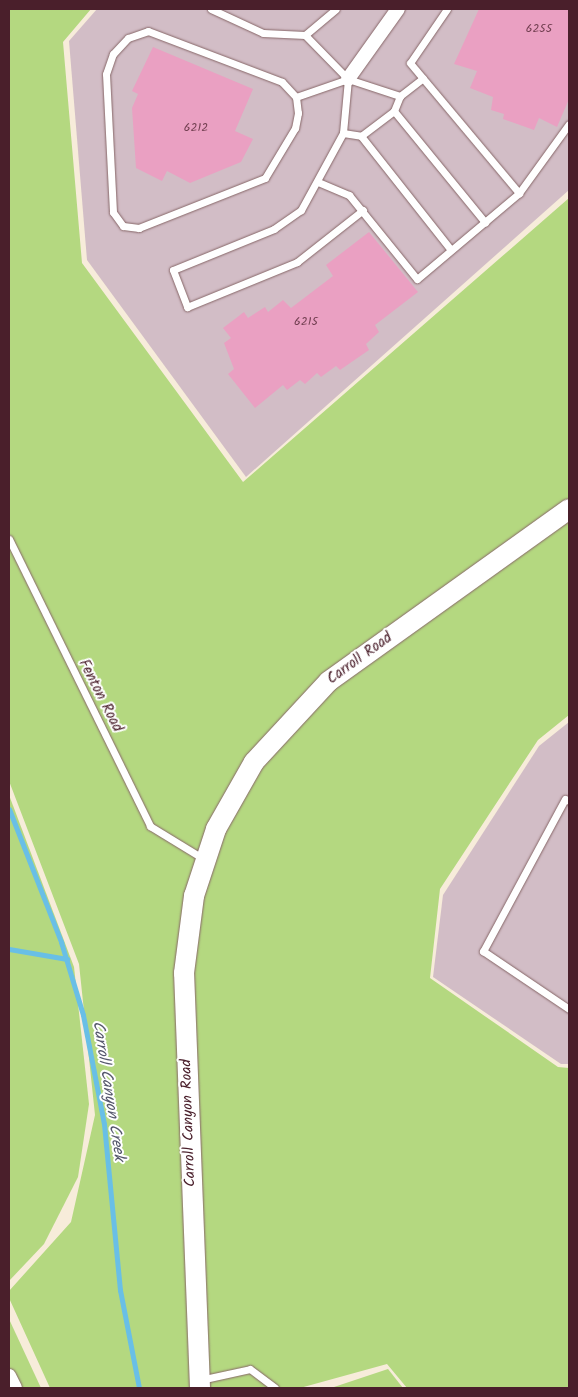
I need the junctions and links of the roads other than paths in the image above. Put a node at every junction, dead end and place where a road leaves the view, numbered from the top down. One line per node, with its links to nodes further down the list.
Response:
1 (211, 9): 5 (lane)
2 (336, 9): 5 (lane)
3 (398, 9): 7 (street)
4 (447, 9): 6 (lane)
5 (305, 34): 7 (lane)
6 (423, 78): 8 (lane); 15 (lane)
7 (348, 79): 8 (lane); 9 (lane); 12 (lane)
8 (400, 96): 10 (lane)
9 (296, 97): 9 (lane)
10 (394, 111): 13 (lane); 17 (lane)
11 (569, 124): 15 (lane)
12 (343, 133): 13 (lane); 14 (lane)
13 (360, 136): 18 (lane)
14 (318, 182): 16 (lane); 16 (lane)
15 (519, 193): 17 (lane)
16 (362, 210): 18 (lane)
17 (485, 222): 18 (lane)
18 (451, 250)
19 (569, 509): 22 (main road, Carroll Road)
20 (9, 539): 22 (lane, Fenton Road)
21 (569, 801): 23 (lane)
22 (206, 861): 25 (main road, Carroll Canyon Road)
23 (569, 1009)
24 (9, 1376): 26 (street)
25 (200, 1384): 27 (lane)
26 (15, 1388)
27 (275, 1388)

